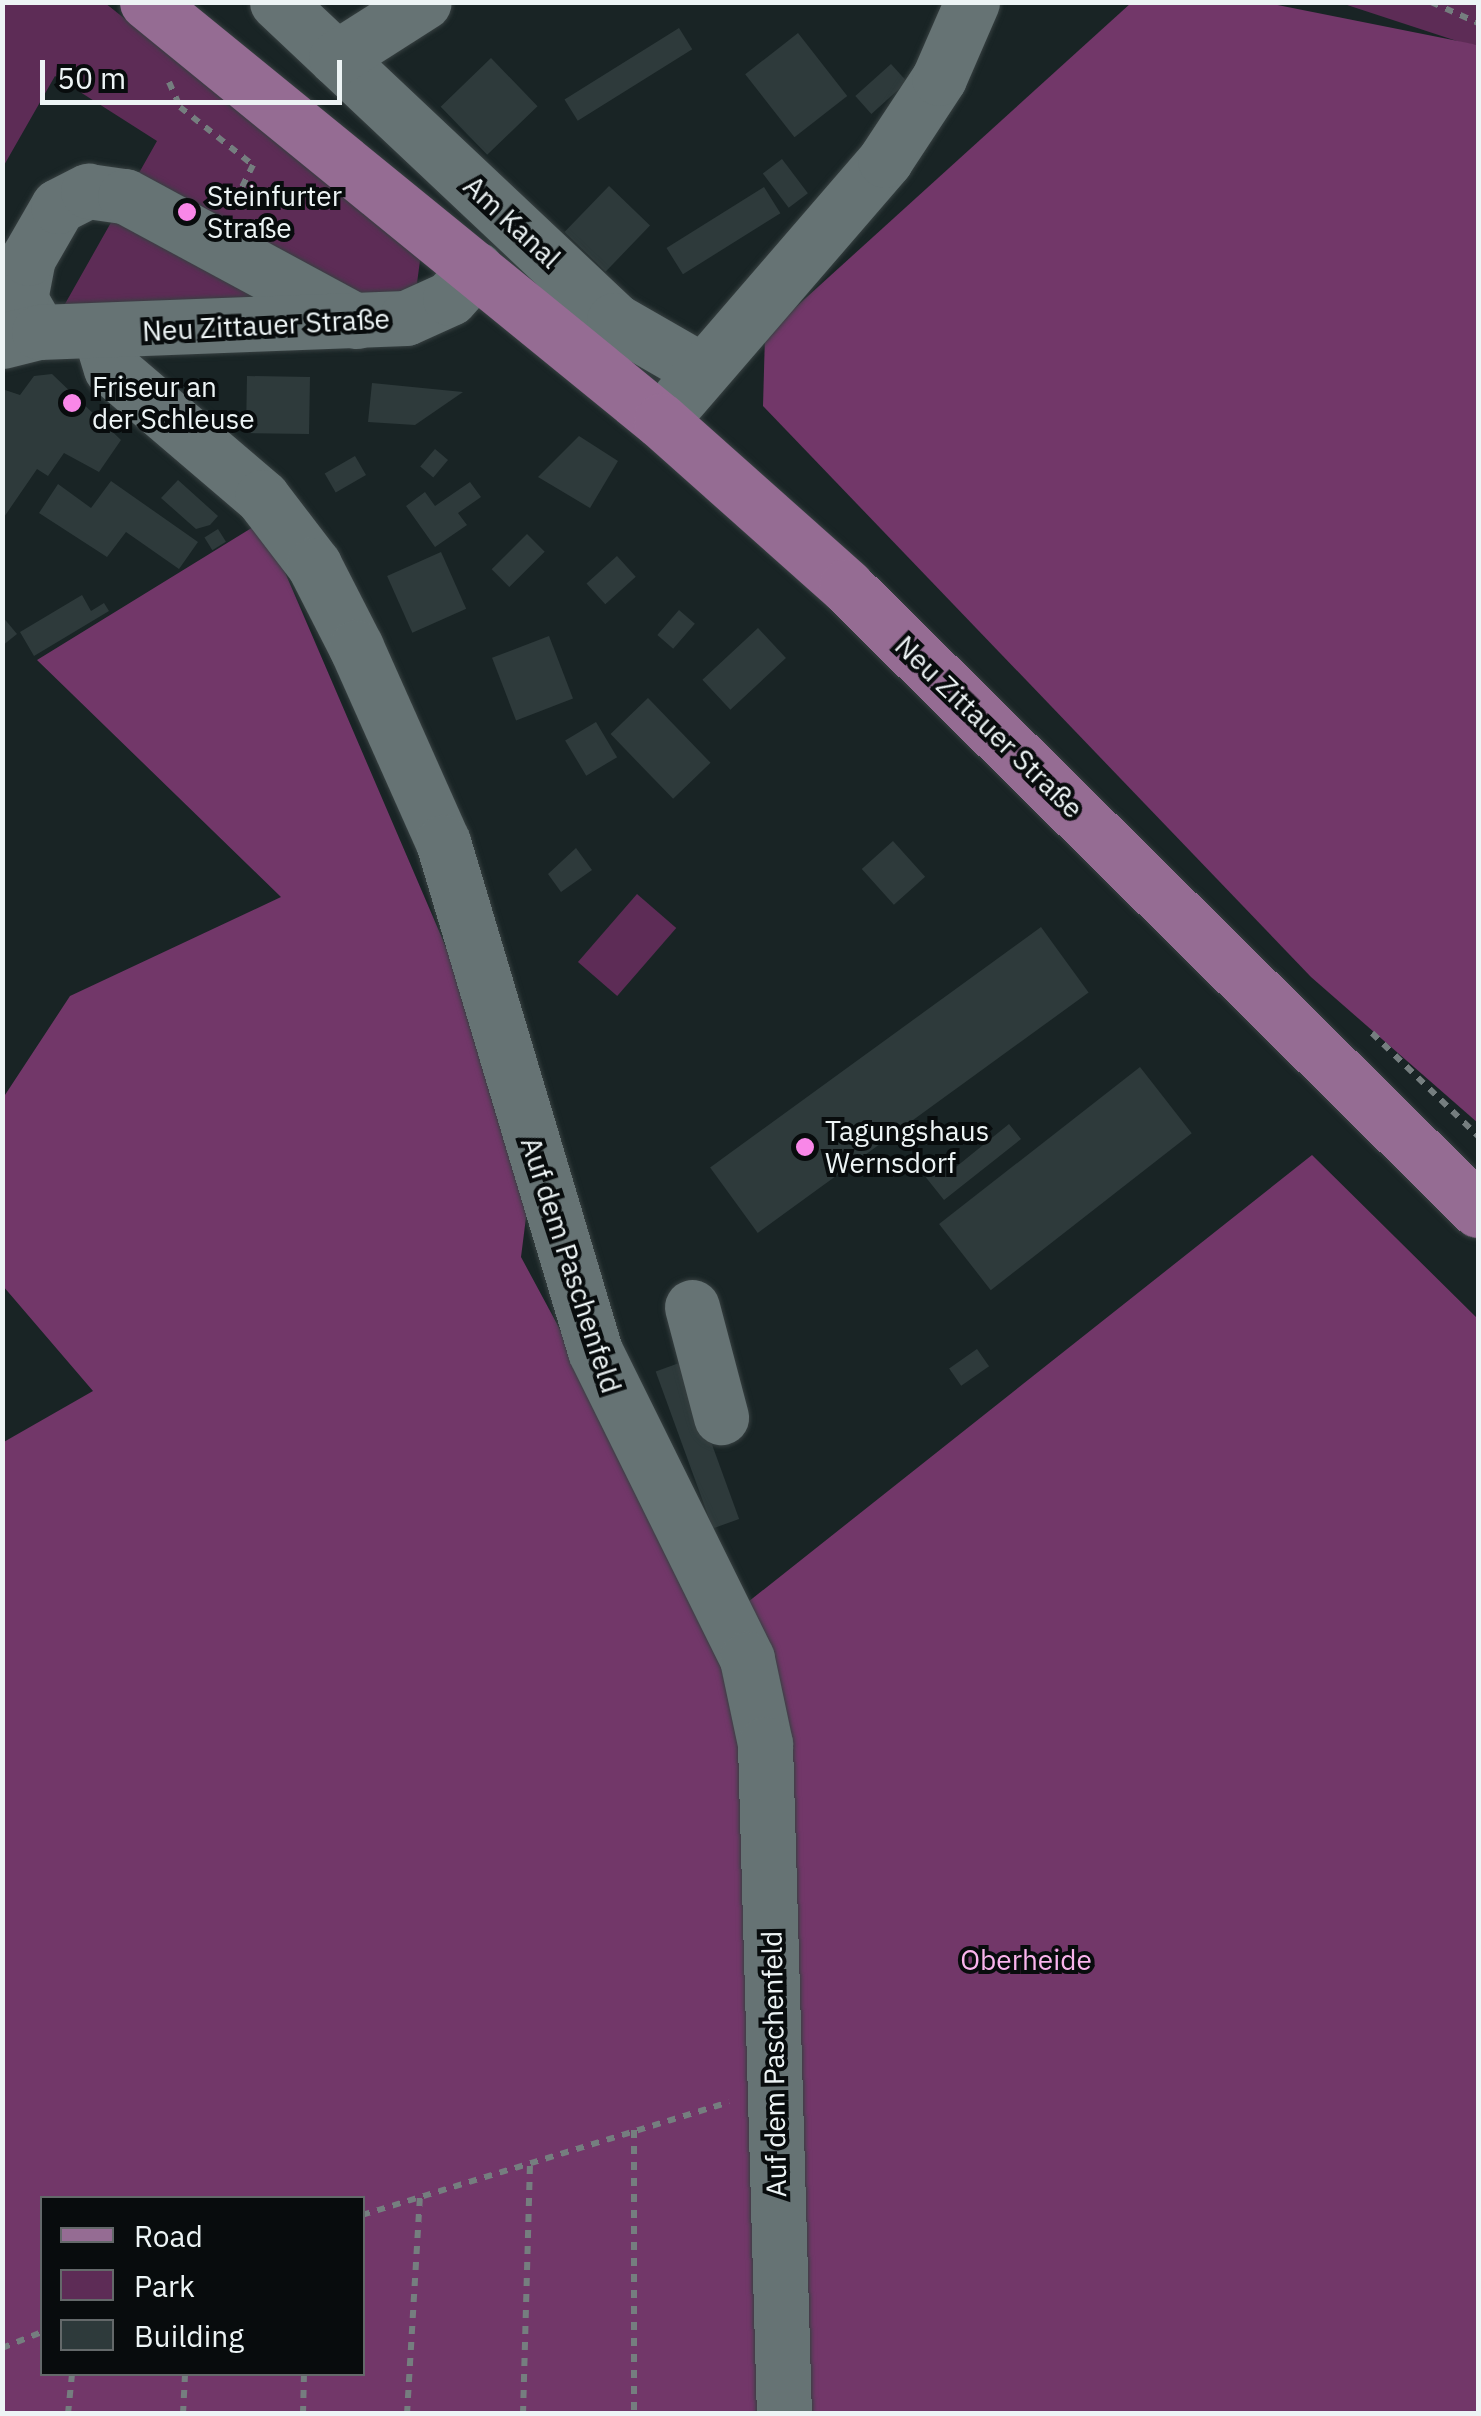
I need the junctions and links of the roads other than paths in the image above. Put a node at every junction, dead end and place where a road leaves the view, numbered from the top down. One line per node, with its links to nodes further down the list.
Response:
1 (146, 2): 6 (main road, Neu Zittauer Straße)
2 (277, 2): 5 (street, Am Kanal)
3 (424, 2): 5 (street)
4 (972, 2): 10 (street)
5 (336, 58): 10 (street, Am Kanal)
6 (476, 270): 7 (street, Neu Zittauer Straße); 11 (main road, Neu Zittauer Straße)
7 (359, 323): 8 (street, Neu Zittauer Straße); 9 (street)
8 (100, 333): 9 (street, Neu Zittauer Straße); 15 (street, Auf dem Paschenfeld)
9 (21, 337)
10 (700, 370): 11 (street)
11 (661, 421): 12 (main road, Neu Zittauer Straße)
12 (1478, 1210)
13 (692, 1308): 14 (street)
14 (722, 1417)
15 (784, 2414)

